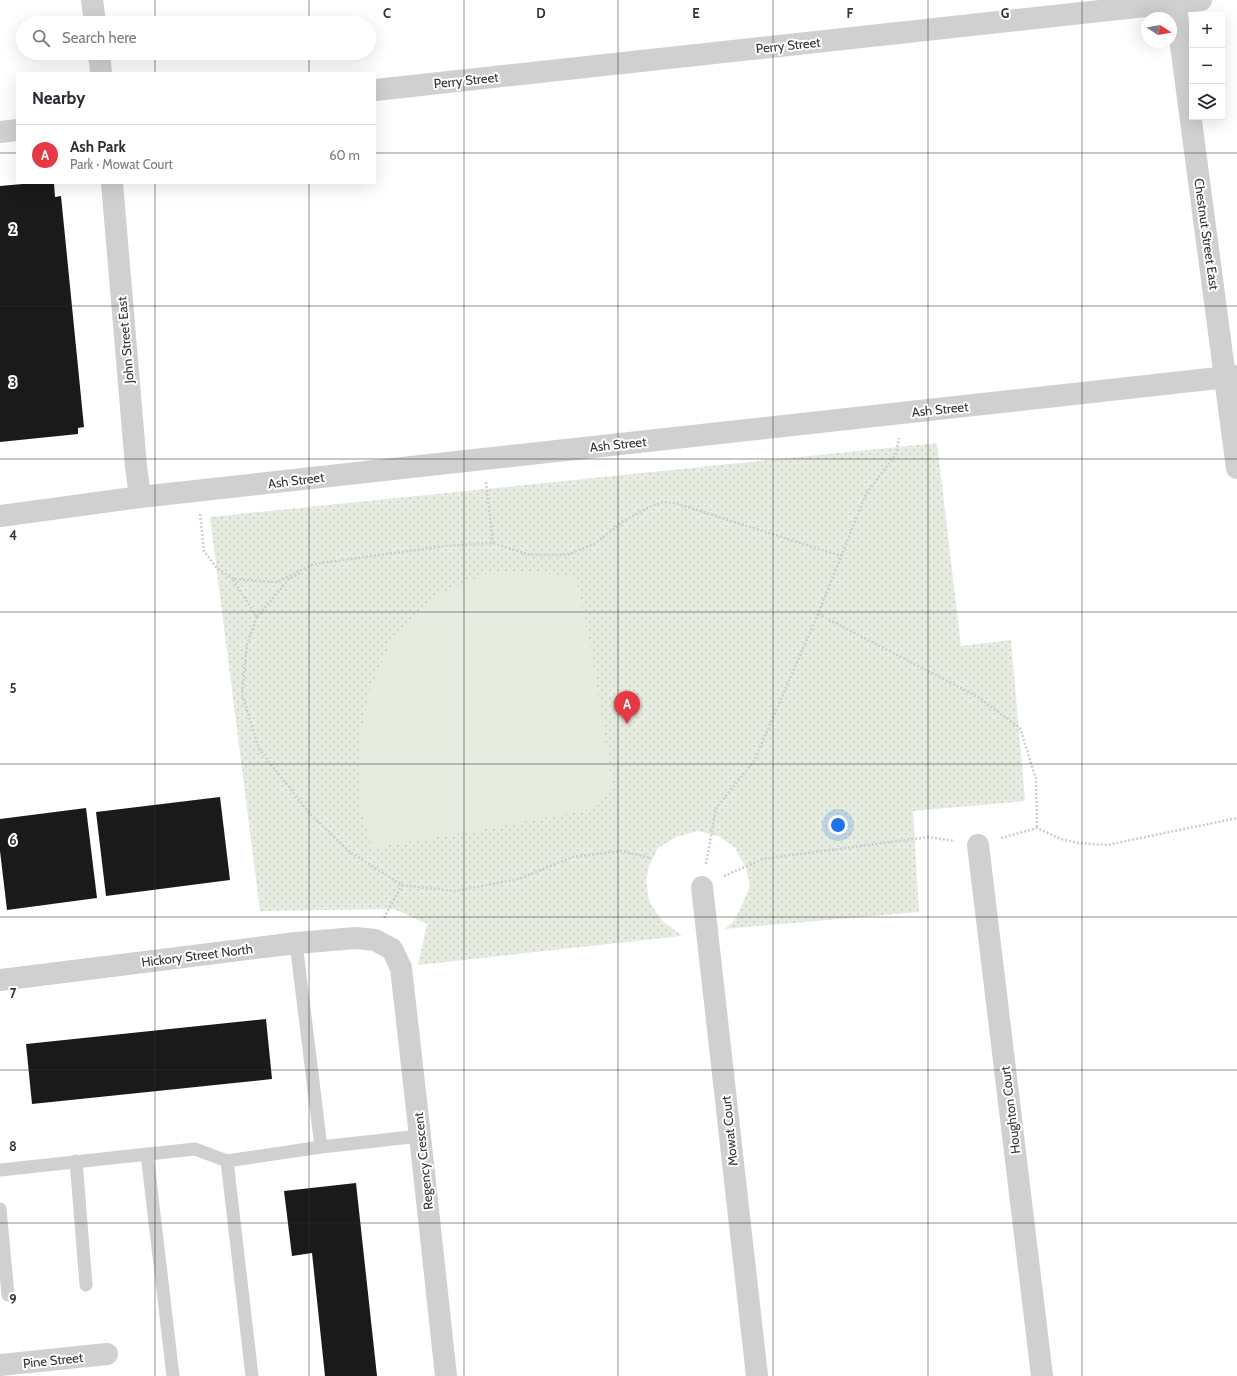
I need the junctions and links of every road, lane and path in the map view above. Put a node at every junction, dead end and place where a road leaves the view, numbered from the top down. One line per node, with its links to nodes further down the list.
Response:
1 (92, 0): 4 (street)
2 (1201, 0): 3 (street, Perry Street)
3 (1176, 2): 7 (street, Perry Street); 11 (street, Chestnut Street East)
4 (94, 16)
5 (100, 60): 6 (street)
6 (101, 72)
7 (376, 90)
8 (16, 130): 9 (street)
9 (0, 132)
10 (112, 184): 16 (street, John Street East)
11 (1231, 376): 12 (street, Ash Street); 14 (street, Chestnut Street East)
12 (906, 412): 13 (street, Ash Street); 19 (path)
13 (483, 458): 15 (street, Ash Street); 18 (path)
14 (1237, 468)
15 (197, 491): 16 (street, Ash Street); 21 (path)
16 (140, 497): 17 (street, Ash Street)
17 (0, 516)
18 (493, 544): 19 (path); 20 (path)
19 (841, 556): 22 (path)
20 (314, 564): 21 (path); 23 (path)
21 (233, 579): 23 (path)
22 (818, 614): 24 (path); 28 (path)
23 (257, 617): 27 (path)
24 (1037, 828)
25 (978, 845): 48 (street, Houghton Court)
26 (651, 858): 27 (path)
27 (402, 885): 29 (path)
28 (702, 887): 47 (street, Mowat Court)
29 (383, 920)
30 (296, 943): 31 (street, Hickory Street North); 32 (street, Hickory Street North); 34 (lane)
31 (392, 949): 33 (street, Regency Crescent)
32 (0, 980)
33 (420, 1136): 34 (lane); 46 (street, Regency Crescent)
34 (321, 1147): 37 (lane)
35 (147, 1154): 36 (lane); 37 (lane); 44 (lane)
36 (76, 1161): 38 (lane); 40 (lane)
37 (227, 1161): 45 (lane)
38 (0, 1170)
39 (0, 1209): 41 (lane)
40 (86, 1285)
41 (8, 1295)
42 (107, 1354): 43 (street, Pine Street)
43 (0, 1365)
44 (173, 1376)
45 (252, 1376)
46 (446, 1376)
47 (757, 1376)
48 (1042, 1376)

